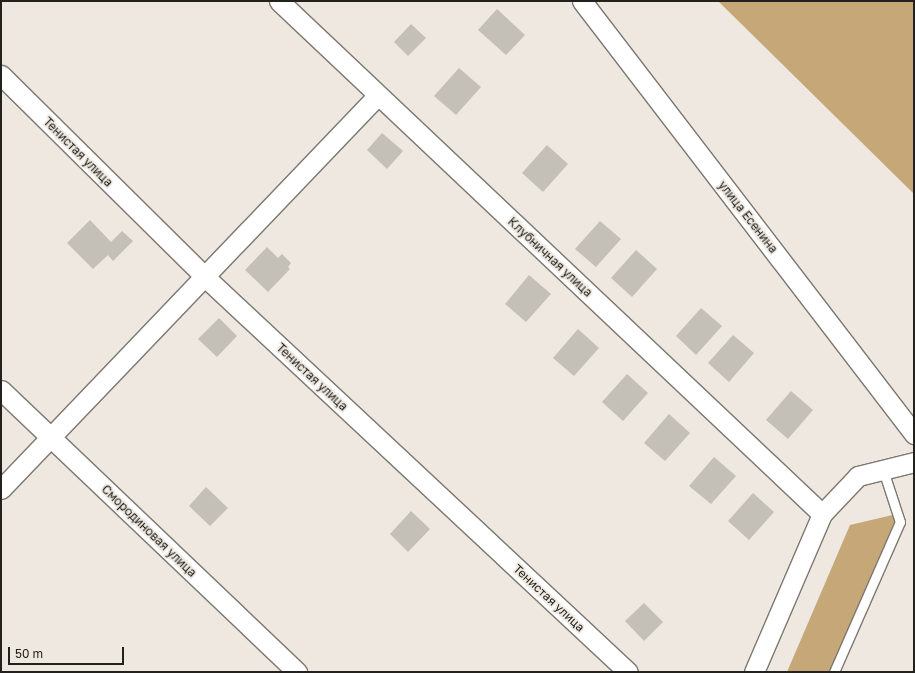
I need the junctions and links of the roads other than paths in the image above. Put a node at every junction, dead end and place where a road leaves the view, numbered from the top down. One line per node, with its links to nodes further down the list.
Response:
1 (582, 1): 7 (street, улица Есенина)
2 (283, 3): 4 (street, Клубничная улица)
3 (1, 75): 5 (street, Тенистая улица)
4 (378, 95): 5 (street); 12 (street, Клубничная улица)
5 (204, 276): 8 (street); 14 (street, Тенистая улица)
6 (1, 390): 8 (street, Смородиновая улица)
7 (914, 434)
8 (52, 438): 11 (street); 13 (street, Смородиновая улица)
9 (914, 462): 10 (street)
10 (883, 470): 12 (street); 16 (lane)
11 (1, 489)
12 (822, 514): 15 (street)
13 (296, 672)
14 (628, 672)
15 (754, 672)
16 (834, 672)

